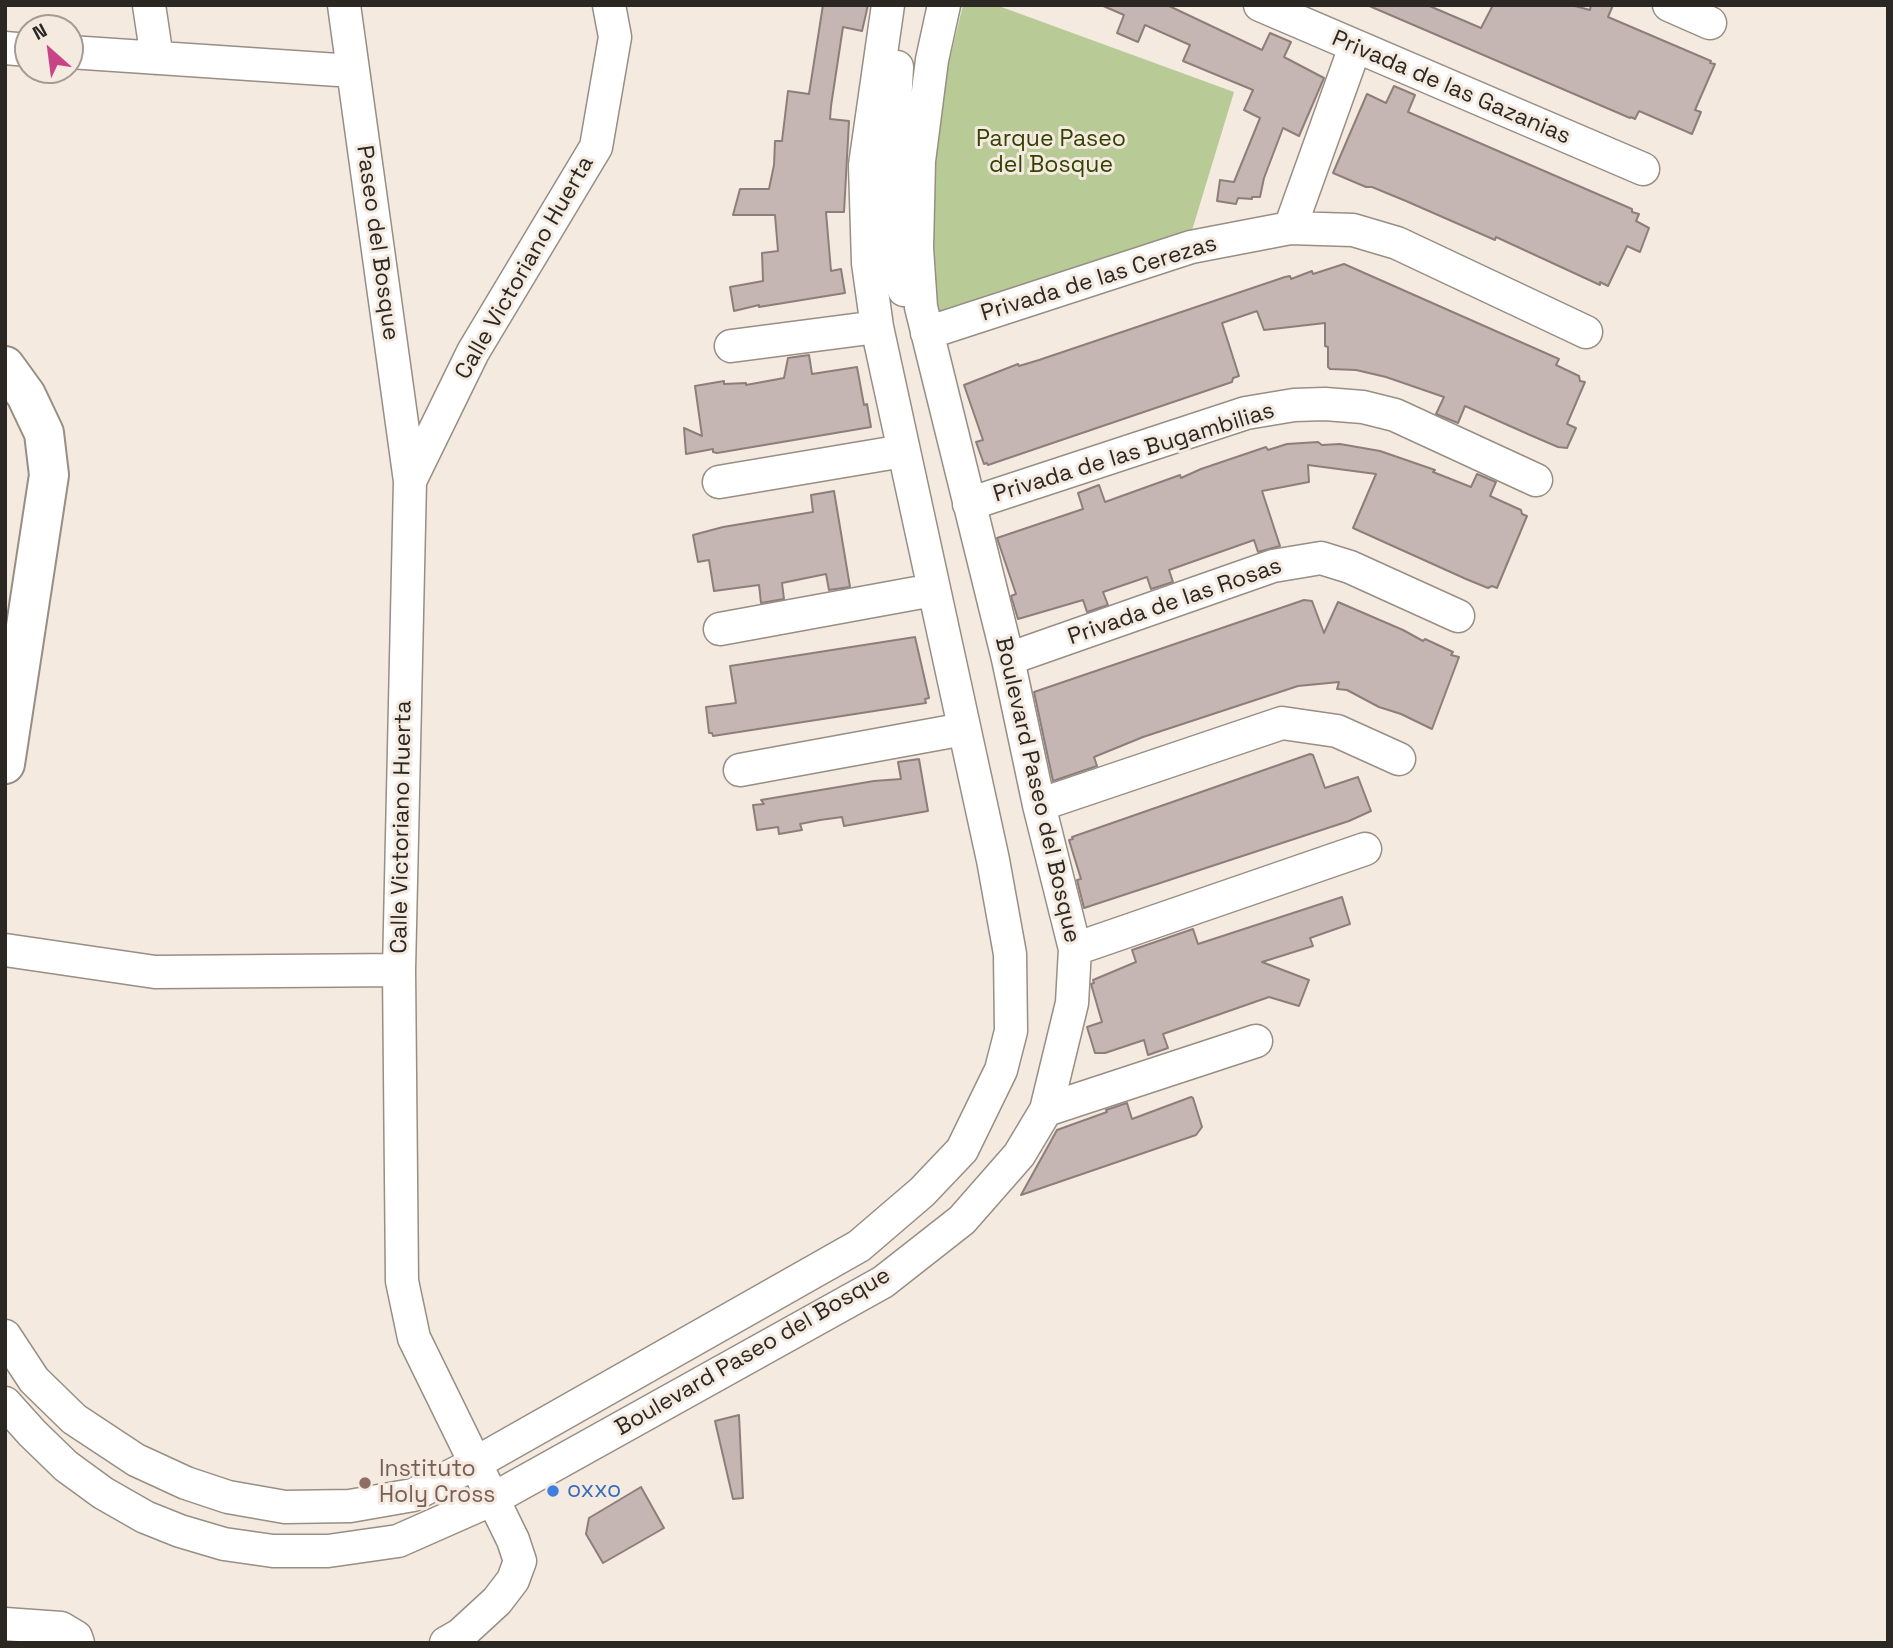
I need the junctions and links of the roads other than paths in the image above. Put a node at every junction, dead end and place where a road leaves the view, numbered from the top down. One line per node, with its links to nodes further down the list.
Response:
1 (149, 5): 11 (street)
2 (344, 5): 12 (street, Paseo del Bosque)
3 (609, 5): 22 (street, Calle Victoriano Huerta)
4 (944, 5): 15 (street, Boulevard Paseo del Bosque)
5 (1260, 5): 9 (street, Privada de las Gazanias)
6 (1669, 5): 8 (street)
7 (886, 16): 15 (street); 16 (street, Boulevard Paseo del Bosque)
8 (1710, 23)
9 (1355, 47): 13 (street, Privada de las Gazanias); 14 (street)
10 (84, 53): 11 (street)
11 (157, 58): 12 (street)
12 (353, 71): 22 (street, Paseo del Bosque)
13 (1643, 169)
14 (1290, 228): 15 (street, Privada de las Cerezas); 17 (street, Privada de las Cerezas)
15 (924, 320): 24 (street, Boulevard Paseo del Bosque)
16 (877, 327): 18 (street); 20 (street, Boulevard Paseo del Bosque)
17 (1586, 332)
18 (731, 346)
19 (5, 366): 31 (main road)
20 (904, 451): 23 (street); 25 (street, Boulevard Paseo del Bosque)
21 (1536, 480): 24 (street, Privada de las Bugambilias)
22 (410, 481): 37 (street, Calle Victoriano Huerta)
23 (719, 482)
24 (969, 504): 28 (street, Boulevard Paseo del Bosque)
25 (933, 590): 27 (street); 29 (street, Boulevard Paseo del Bosque)
26 (1458, 617): 28 (street, Privada de las Rosas)
27 (720, 629)
28 (1008, 659): 33 (street, Boulevard Paseo del Bosque)
29 (964, 729): 32 (street); 42 (street, Boulevard Paseo del Bosque)
30 (1399, 759): 33 (street)
31 (5, 764)
32 (740, 770)
33 (1039, 805): 35 (street, Boulevard Paseo del Bosque)
34 (1364, 849): 35 (street)
35 (1075, 949): 39 (street, Boulevard Paseo del Bosque)
36 (5, 950): 37 (street)
37 (399, 970): 42 (street, Calle Victoriano Huerta)
38 (1256, 1041): 39 (street)
39 (1046, 1110): 43 (street, Boulevard Paseo del Bosque)
40 (5, 1336): 42 (street, Boulevard Paseo del Bosque)
41 (5, 1403): 43 (street, Boulevard Paseo del Bosque)
42 (474, 1464): 43 (street, Calle Victoriano Huerta)
43 (493, 1499): 46 (street, Calle Victoriano Huerta)
44 (5, 1624): 45 (street)
45 (77, 1640)
46 (446, 1643)

